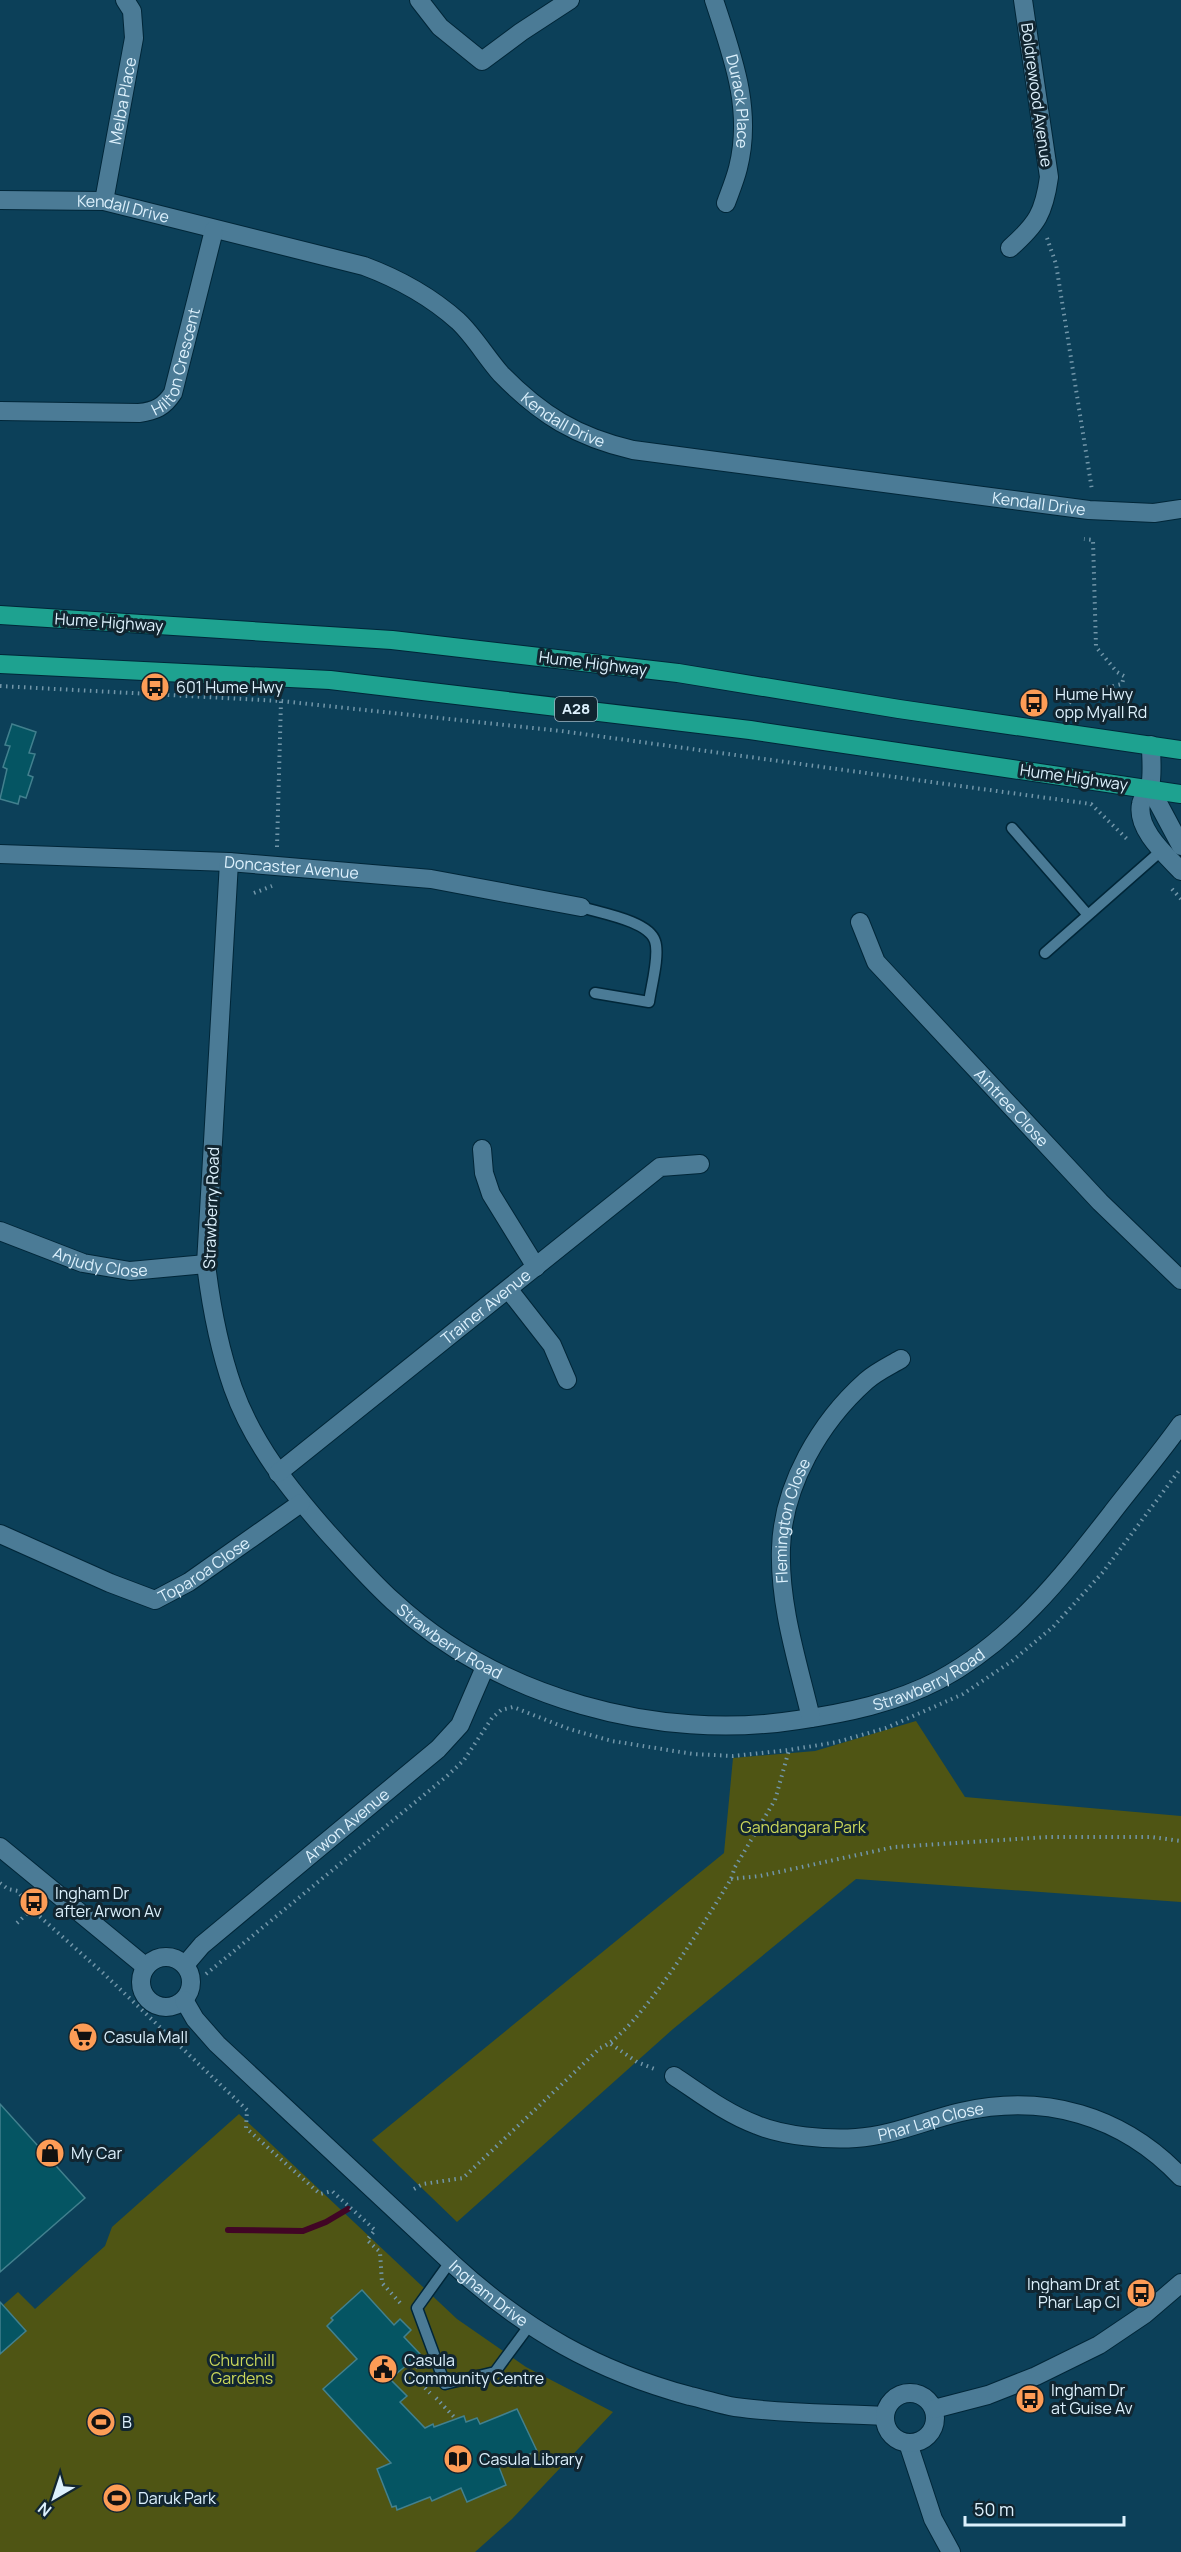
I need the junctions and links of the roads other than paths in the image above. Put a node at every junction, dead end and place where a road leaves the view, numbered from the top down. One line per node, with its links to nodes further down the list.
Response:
1 (125, 0): 7 (street, Melba Place)
2 (420, 0): 3 (street)
3 (570, 0)
4 (714, 0): 8 (street, Durack Place)
5 (1023, 0): 10 (street, Boldrewood Avenue)
6 (0, 200): 7 (street, Kendall Drive)
7 (104, 201): 9 (street, Kendall Drive)
8 (726, 203)
9 (214, 230): 11 (street, Hilton Crescent); 12 (street, Kendall Drive)
10 (1010, 248)
11 (0, 411)
12 (1181, 509)
13 (0, 615): 15 (highway, Hume Highway)
14 (0, 664): 17 (highway, Hume Highway / A28)
15 (1151, 745): 16 (highway, Hume Highway); 17 (street)
16 (1181, 750)
17 (1150, 788): 18 (highway, Hume Highway / A28); 20 (street); 21 (street)
18 (1181, 794)
19 (1012, 828): 26 (lane)
20 (1181, 846)
21 (1162, 850): 24 (street); 26 (lane)
22 (0, 854): 23 (street, Doncaster Avenue)
23 (229, 862): 25 (street, Doncaster Avenue); 33 (street, Strawberry Road)
24 (1181, 871)
25 (581, 907): 29 (lane)
26 (1088, 915): 28 (lane)
27 (860, 922): 35 (street, Aintree Close)
28 (1045, 953)
29 (595, 993)
30 (482, 1149): 34 (street)
31 (700, 1164): 34 (street, Trainer Avenue)
32 (0, 1231): 33 (street, Anjudy Close)
33 (207, 1264): 40 (street, Strawberry Road)
34 (536, 1267): 36 (street, Trainer Avenue)
35 (1181, 1280)
36 (509, 1290): 38 (street); 40 (street, Trainer Avenue)
37 (901, 1359): 44 (street, Flemington Close)
38 (567, 1380)
39 (1180, 1429): 44 (street, Strawberry Road)
40 (278, 1473): 41 (street, Strawberry Road)
41 (301, 1503): 42 (street, Toparoa Close); 43 (street, Strawberry Road)
42 (0, 1534)
43 (485, 1667): 44 (street, Strawberry Road); 46 (street, Arwon Avenue)
44 (810, 1718)
45 (0, 1846): 47 (street)
46 (185, 1965): 47 (street); 48 (street)
47 (146, 1967): 48 (street)
48 (184, 2000): 51 (street, Ingham Drive)
49 (674, 2076): 50 (street, Phar Lap Close)
50 (1181, 2177)
51 (450, 2262): 53 (street, Ingham Drive); 53 (lane)
52 (1181, 2283): 54 (street)
53 (529, 2326): 55 (street, Ingham Drive)
54 (934, 2409): 55 (street); 56 (street)
55 (885, 2415): 56 (street)
56 (908, 2443): 57 (street)
57 (951, 2552)

